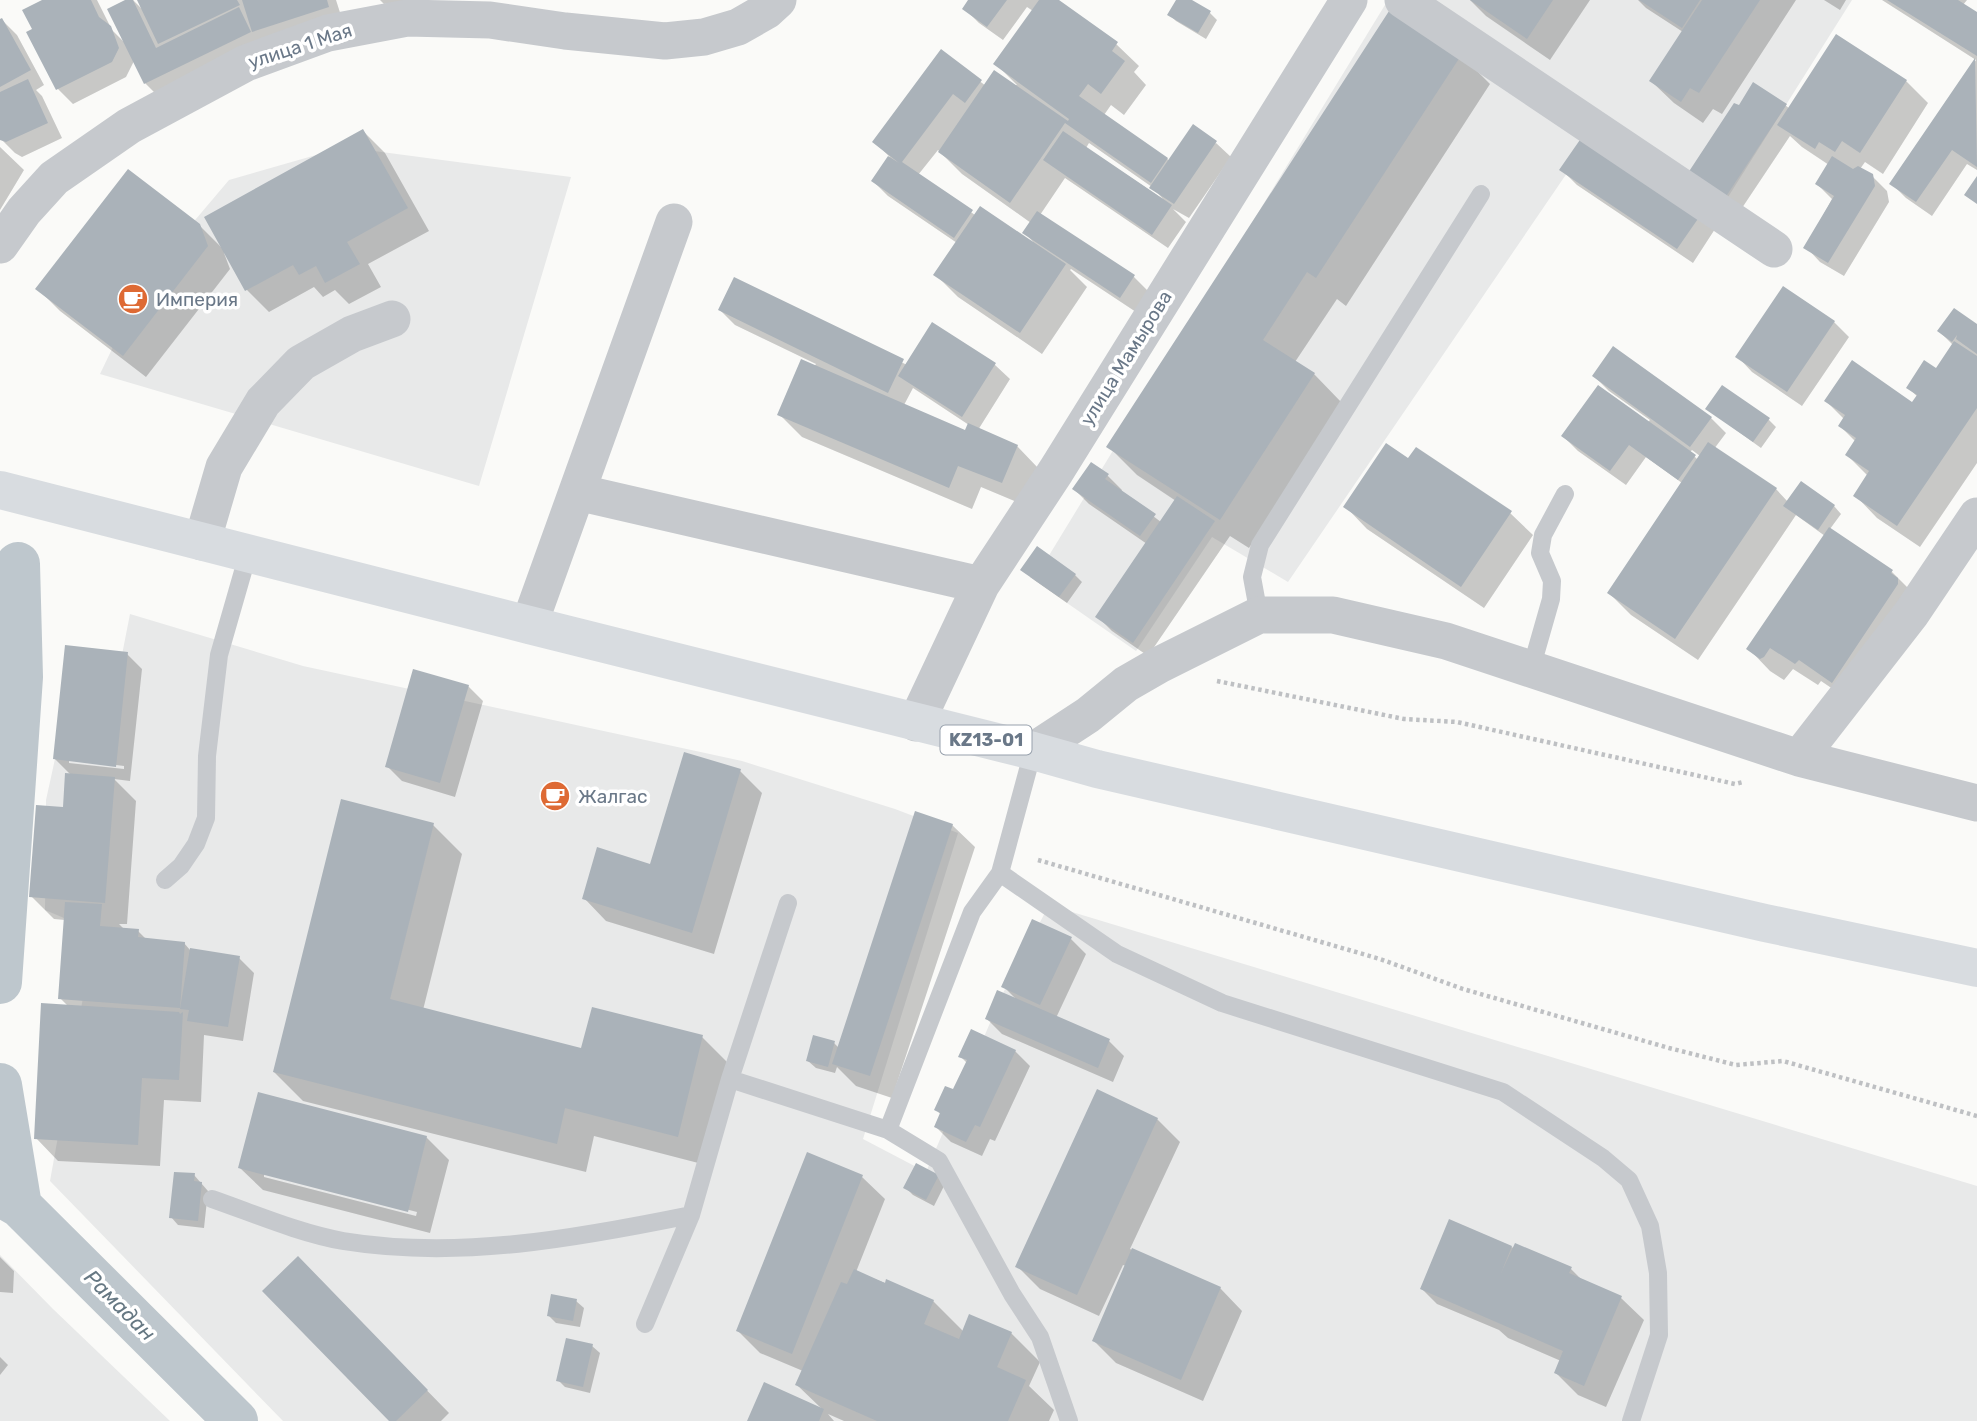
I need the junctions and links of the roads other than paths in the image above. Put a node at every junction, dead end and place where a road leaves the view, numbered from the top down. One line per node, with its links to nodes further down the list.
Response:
1 (778, 0): 6 (street, улица 1 Мая)
2 (1349, 0): 15 (street, улица Мамырова)
3 (1404, 0): 7 (street)
4 (1481, 194): 16 (lane)
5 (674, 222): 10 (street)
6 (0, 246)
7 (1774, 249)
8 (392, 319): 13 (street)
9 (0, 490): 13 (highway, KZ13-01)
10 (577, 492): 15 (street); 17 (street)
11 (1565, 494): 18 (lane)
12 (1977, 516): 21 (street)
13 (202, 542): 14 (highway, KZ13-01)
14 (248, 554): 17 (highway, KZ13-01); 24 (lane)
15 (981, 585): 19 (street, улица Мамырова)
16 (1259, 615): 18 (street); 20 (street)
17 (529, 625): 19 (highway, KZ13-01)
18 (1531, 669): 21 (street)
19 (916, 723): 20 (highway, KZ13-01)
20 (1033, 751): 23 (lane); 26 (highway, KZ13-01)
21 (1799, 758): 22 (street)
22 (1977, 803)
23 (1000, 873): 28 (lane); 33 (lane)
24 (165, 880)
25 (788, 902): 27 (lane)
26 (1977, 968)
27 (730, 1079): 28 (lane); 30 (lane)
28 (888, 1130): 32 (lane)
29 (212, 1199): 30 (lane)
30 (691, 1215): 31 (lane)
31 (645, 1324)
32 (1069, 1421)
33 (1631, 1421)

